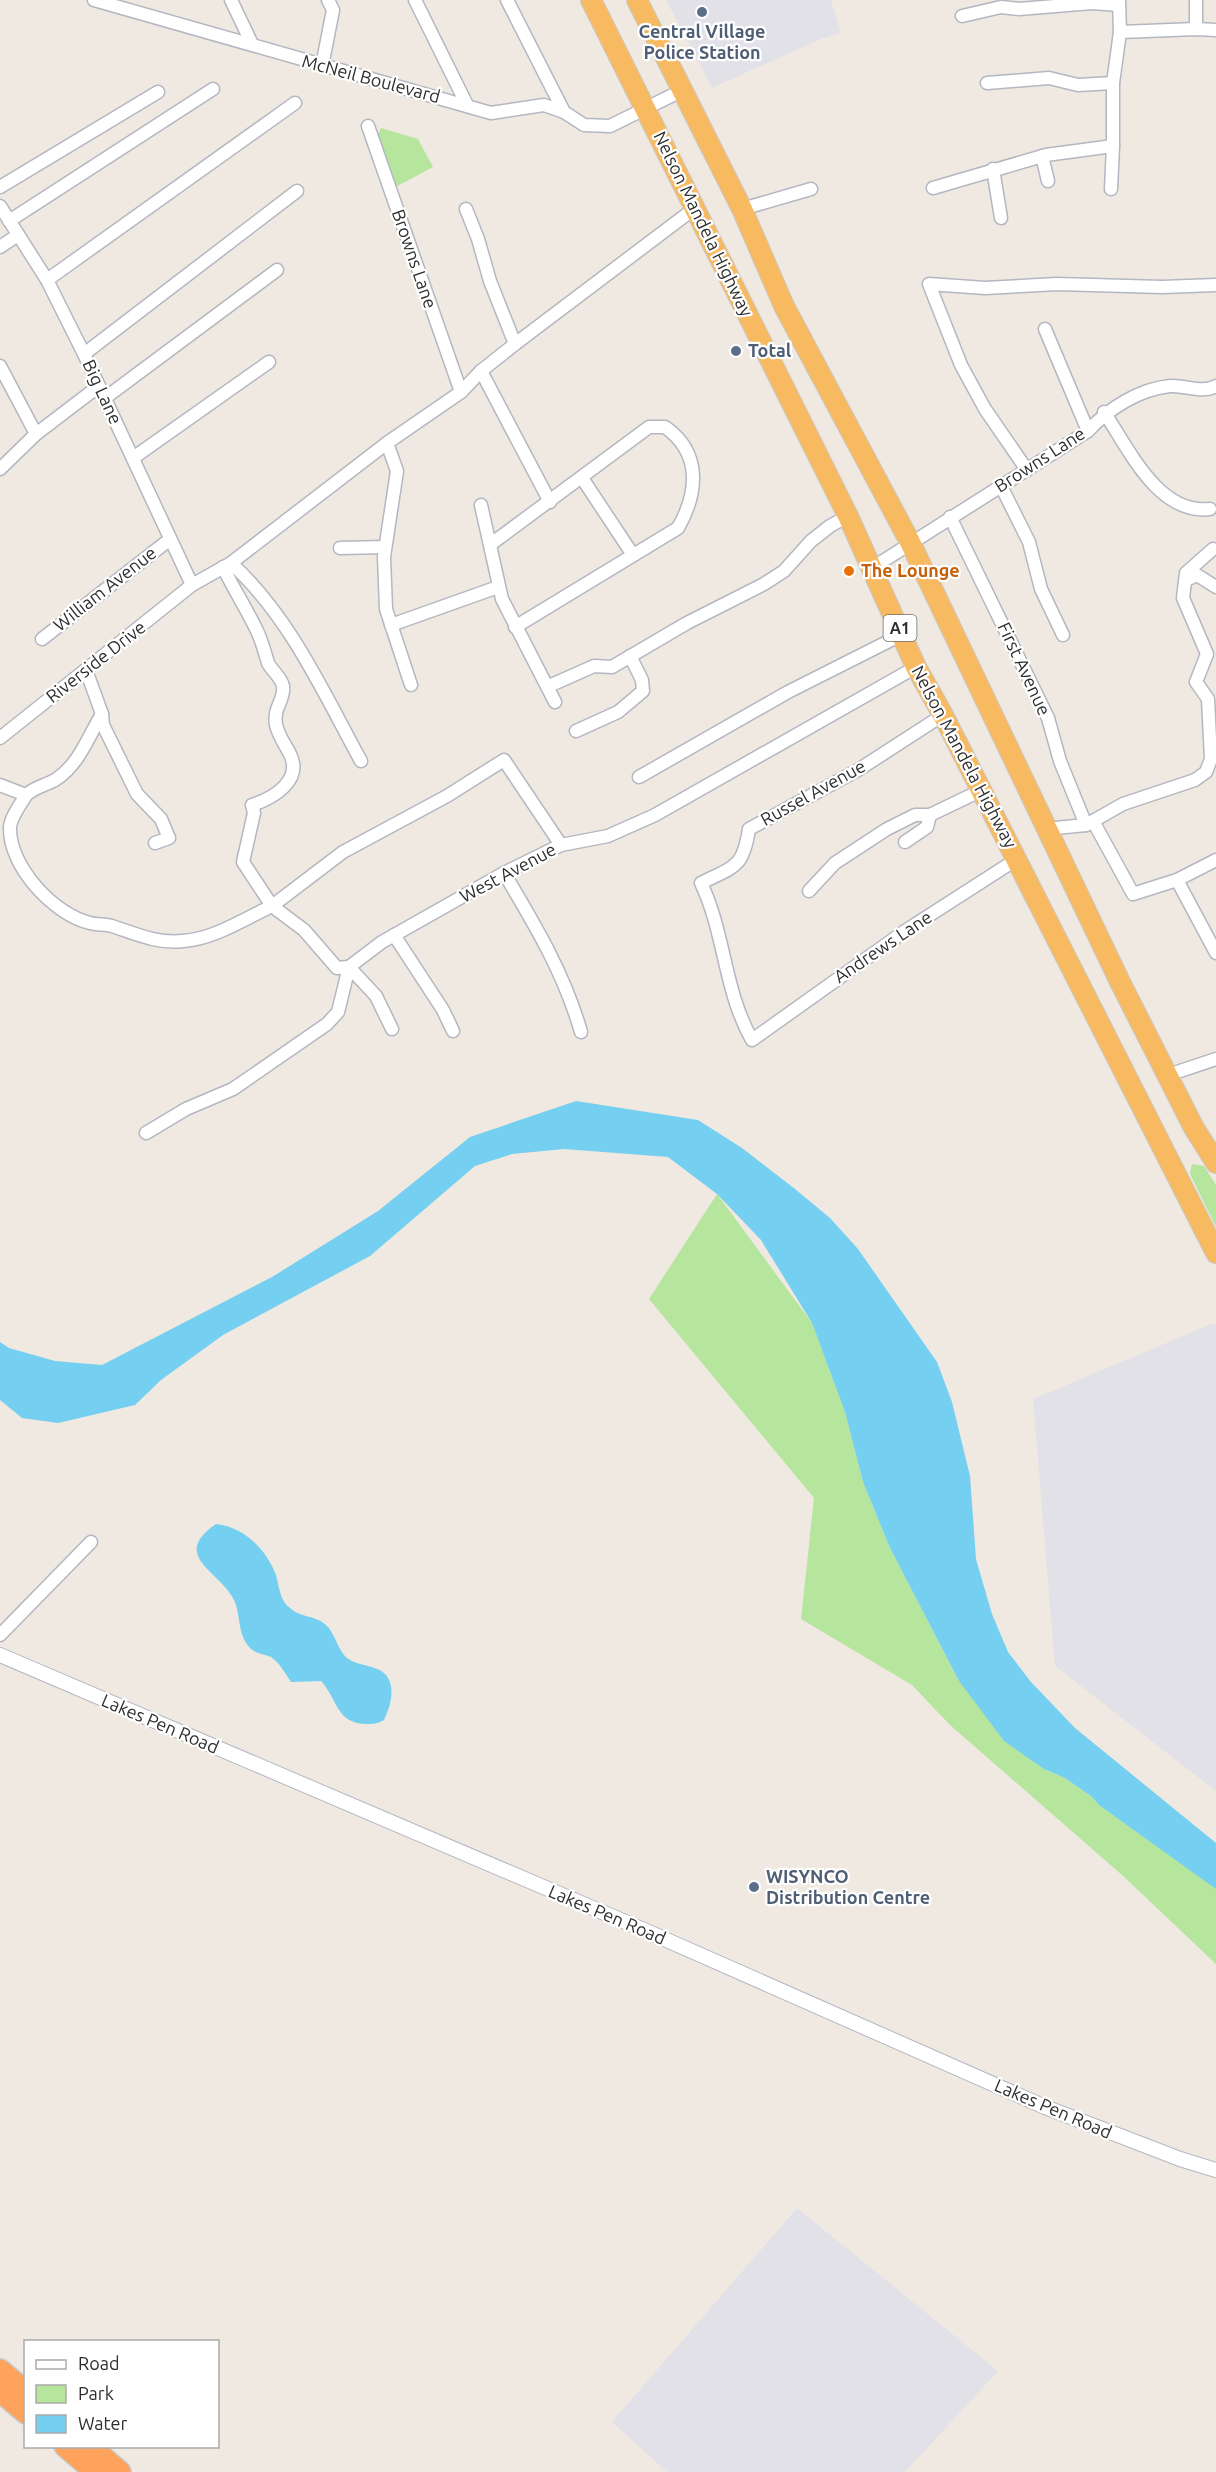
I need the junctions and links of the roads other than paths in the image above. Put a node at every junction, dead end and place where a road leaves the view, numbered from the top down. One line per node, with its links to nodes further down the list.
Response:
1 (94, 0): 14 (street, McNeil Boulevard)
2 (231, 0): 14 (street)
3 (328, 0): 15 (street)
4 (415, 0): 22 (street)
5 (507, 0): 24 (street)
6 (591, 0): 23 (highway, Nelson Mandela Highway / A1)
7 (637, 0): 19 (highway, Nelson Mandela Highway / A1)
8 (1196, 0): 11 (street)
9 (1119, 3): 10 (street); 13 (street)
10 (962, 16)
11 (1196, 29): 12 (street); 13 (street)
12 (1216, 30)
13 (1120, 32): 17 (street)
14 (252, 44): 15 (street, McNeil Boulevard)
15 (322, 66): 22 (street, McNeil Boulevard)
16 (987, 83): 17 (street)
17 (1113, 83): 26 (street)
18 (213, 89): 40 (street)
19 (683, 90): 23 (street, McNeil Boulevard); 38 (highway, Nelson Mandela Highway / A1)
20 (158, 92): 30 (street)
21 (295, 103): 44 (street)
22 (467, 105): 24 (street, McNeil Boulevard)
23 (646, 109): 24 (street, McNeil Boulevard); 36 (highway, Nelson Mandela Highway / A1)
24 (564, 112)
25 (368, 126): 54 (street, Browns Lane)
26 (1113, 146): 27 (street); 33 (street)
27 (1042, 156): 28 (street); 29 (street)
28 (993, 169): 31 (street); 39 (street)
29 (1048, 181)
30 (0, 187)
31 (933, 188)
32 (811, 189): 38 (street)
33 (1111, 189)
34 (297, 191): 48 (street)
35 (0, 206): 40 (street, Big Lane)
36 (695, 208): 47 (street, Riverside Drive); 68 (highway, Nelson Mandela Highway / A1)
37 (466, 209): 47 (street)
38 (742, 209): 71 (highway, Nelson Mandela Highway / A1)
39 (1001, 218)
40 (9, 221): 41 (street, Big Lane)
41 (18, 235): 42 (street); 44 (street, Big Lane)
42 (0, 247)
43 (277, 270): 55 (street)
44 (47, 280): 48 (street, Big Lane)
45 (1216, 285): 62 (street)
46 (1045, 329): 57 (street)
47 (515, 344): 51 (street, Riverside Drive)
48 (84, 354): 52 (street, Big Lane)
49 (268, 362): 60 (street)
50 (0, 366): 58 (street)
51 (481, 371): 54 (street, Riverside Drive); 65 (street)
52 (99, 386): 55 (street, Big Lane); 58 (street)
53 (1216, 386): 56 (street, Browns Lane)
54 (461, 392): 59 (street, Riverside Drive)
55 (105, 398): 60 (street, Big Lane)
56 (1104, 412): 57 (street, Browns Lane); 67 (street)
57 (1088, 431): 62 (street, Browns Lane)
58 (36, 434): 61 (street)
59 (387, 443): 73 (street); 77 (street, Riverside Drive)
60 (133, 458): 70 (street, Big Lane)
61 (0, 469)
62 (1027, 470): 64 (street, Browns Lane)
63 (582, 478): 65 (street); 76 (street); 76 (street)
64 (1001, 486): 69 (street, Browns Lane); 86 (street)
65 (550, 502): 72 (street)
66 (481, 505): 72 (street)
67 (1210, 509)
68 (848, 516): 78 (highway, Nelson Mandela Highway / A1); 88 (street)
69 (950, 517): 71 (street, Browns Lane); 104 (street, First Avenue)
70 (169, 540): 80 (street, Big Lane); 87 (street, William Avenue)
71 (910, 542): 78 (street, Browns Lane); 105 (highway, Nelson Mandela Highway / A1)
72 (491, 544): 81 (street)
73 (385, 547): 74 (street); 83 (street)
74 (340, 548)
75 (1213, 549): 79 (street)
76 (633, 555): 84 (street)
77 (227, 565): 80 (street, Riverside Drive); 98 (street); 114 (street)
78 (872, 568): 85 (highway, Nelson Mandela Highway / A1)
79 (1186, 580): 82 (street); 104 (street)
80 (192, 585): 90 (street, Riverside Drive)
81 (498, 587): 83 (street); 84 (street)
82 (1216, 587)
83 (391, 625): 91 (street)
84 (515, 627): 92 (street)
85 (903, 634): 89 (highway, Nelson Mandela Highway / A1); 99 (street)
86 (1063, 635)
87 (42, 639)
88 (630, 656): 92 (street); 96 (street)
89 (916, 667): 95 (highway, Nelson Mandela Highway / A1); 108 (street, West Avenue)
90 (86, 670): 94 (street); 97 (street, Riverside Drive)
91 (411, 685)
92 (549, 686): 93 (street)
93 (555, 702)
94 (102, 714): 102 (street); 107 (street)
95 (944, 715): 101 (highway, Nelson Mandela Highway / A1); 121 (street, Russel Avenue)
96 (576, 731)
97 (0, 738)
98 (361, 761)
99 (639, 777)
100 (0, 784): 102 (street)
101 (982, 790): 103 (street); 109 (highway, Nelson Mandela Highway / A1)
102 (26, 795): 114 (street)
103 (930, 815): 106 (street); 113 (street)
104 (1089, 823): 105 (street); 112 (street, First Avenue)
105 (1045, 830): 123 (highway, Nelson Mandela Highway / A1)
106 (905, 842)
107 (155, 843)
108 (561, 845): 111 (street, West Avenue); 114 (street)
109 (1017, 859): 121 (street, Andrews Lane); 126 (highway, Nelson Mandela Highway / A1)
110 (1216, 860): 112 (street)
111 (504, 873): 115 (street, West Avenue); 120 (street)
112 (1177, 880): 116 (street)
113 (808, 891)
114 (272, 906): 117 (street)
115 (394, 935): 117 (street, West Avenue); 119 (street)
116 (1216, 953)
117 (349, 967): 118 (street); 124 (street)
118 (392, 1029)
119 (453, 1031)
120 (581, 1032)
121 (752, 1040)
122 (1216, 1059): 123 (street)
123 (1168, 1075): 125 (highway, Nelson Mandela Highway / A1)
124 (146, 1133)
125 (1216, 1163)
126 (1216, 1253)
127 (91, 1542): 128 (street)
128 (0, 1635)
129 (0, 1655): 130 (street, Lakes Pen Road)
130 (1216, 2170)
131 (0, 2370): 132 (highway)
132 (24, 2390)
133 (0, 2391): 134 (highway)
134 (24, 2411)
135 (67, 2448): 137 (highway)
136 (92, 2448): 138 (highway)
137 (96, 2472)
138 (120, 2472)

